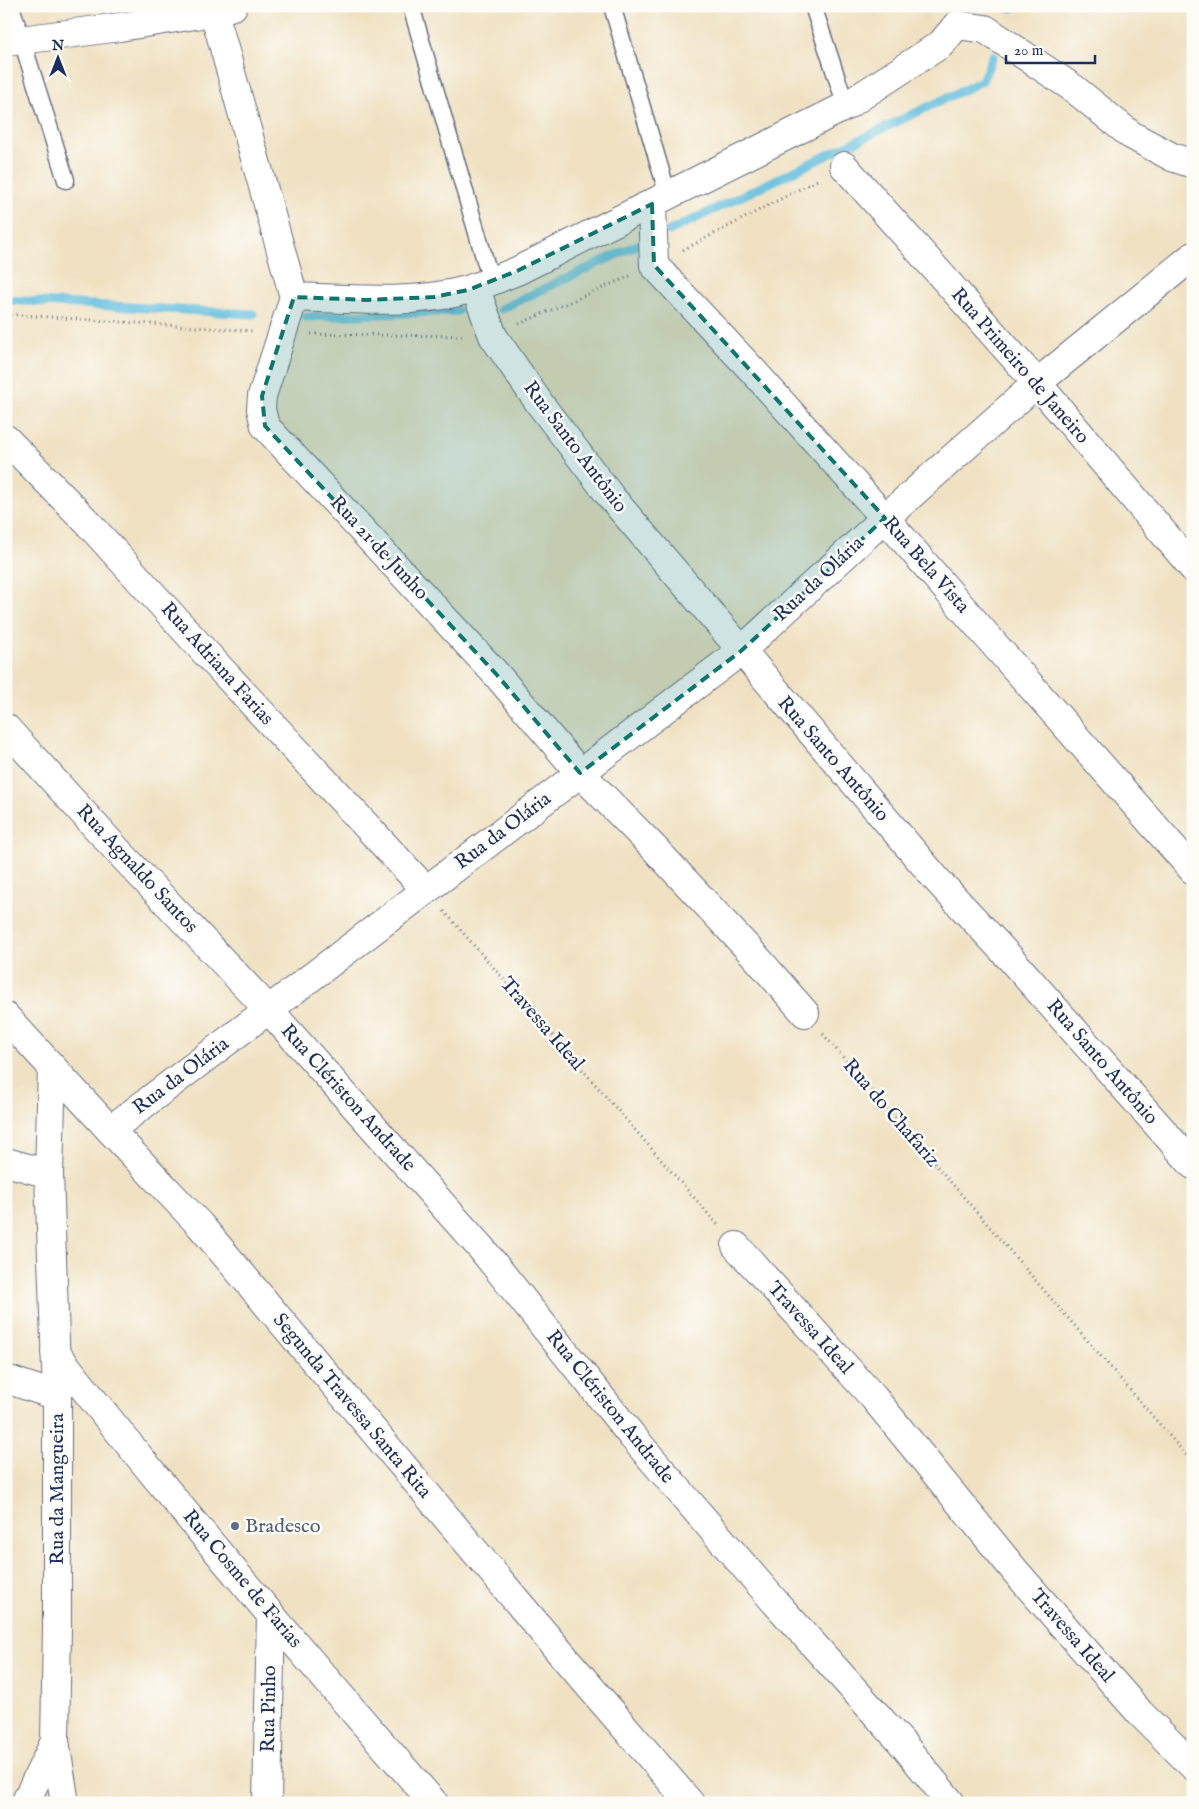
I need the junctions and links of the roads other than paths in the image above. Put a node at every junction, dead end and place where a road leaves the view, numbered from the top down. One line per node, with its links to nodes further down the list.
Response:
1 (11, 6): 7 (lane)
2 (411, 6): 14 (lane)
3 (612, 6): 12 (lane)
4 (813, 6): 8 (lane)
5 (220, 8): 7 (street); 15 (street)
6 (955, 16): 8 (street); 9 (street)
7 (14, 42): 11 (lane)
8 (846, 106): 12 (street)
9 (1193, 164)
10 (844, 166): 16 (street, Rua Primeiro de Janeiro)
11 (66, 180)
12 (660, 199): 14 (street); 18 (street, Rua Bela Vista)
13 (1193, 256): 16 (street, Rua da Olária)
14 (483, 284): 15 (street); 20 (street, Rua Santo Antônio)
15 (294, 297): 22 (street, Rua 21 de Junho)
16 (1037, 384): 18 (street, Rua da Olária); 19 (street, Rua Primeiro de Janeiro)
17 (6, 439): 24 (street, Rua Adriana Farias)
18 (885, 518): 20 (street, Rua da Olária); 23 (street, Rua Bela Vista)
19 (1193, 568)
20 (741, 651): 22 (street, Rua da Olária); 31 (street, Rua Santo Antônio)
21 (6, 728): 25 (street, Rua Agnaldo Santos)
22 (580, 774): 24 (street, Rua da Olária); 26 (street)
23 (1193, 870)
24 (426, 890): 25 (street, Rua da Olária)
25 (269, 1010): 29 (street, Rua da Olária); 45 (street, Rua Clériston Andrade)
26 (805, 1013)
27 (6, 1016): 28 (street, Segunda Travessa Santa Rita)
28 (52, 1067): 29 (street, Segunda Travessa Santa Rita); 32 (street, Rua da Mangueira)
29 (110, 1130): 44 (street, Segunda Travessa Santa Rita)
30 (6, 1162): 32 (street)
31 (1193, 1165)
32 (48, 1174): 34 (street, Rua da Mangueira)
33 (736, 1246): 39 (street, Travessa Ideal)
34 (55, 1352): 36 (street, Rua da Mangueira); 37 (street, Rua Cosme de Farias)
35 (6, 1380): 36 (street)
36 (57, 1396): 38 (street, Rua da Mangueira)
37 (271, 1615): 42 (street, Rua Pinho); 43 (street, Rua Cosme de Farias)
38 (55, 1741): 40 (street); 41 (street, Rua da Mangueira)
39 (1193, 1766)
40 (25, 1803)
41 (65, 1803)
42 (267, 1803)
43 (434, 1803)
44 (690, 1803)
45 (951, 1803)

